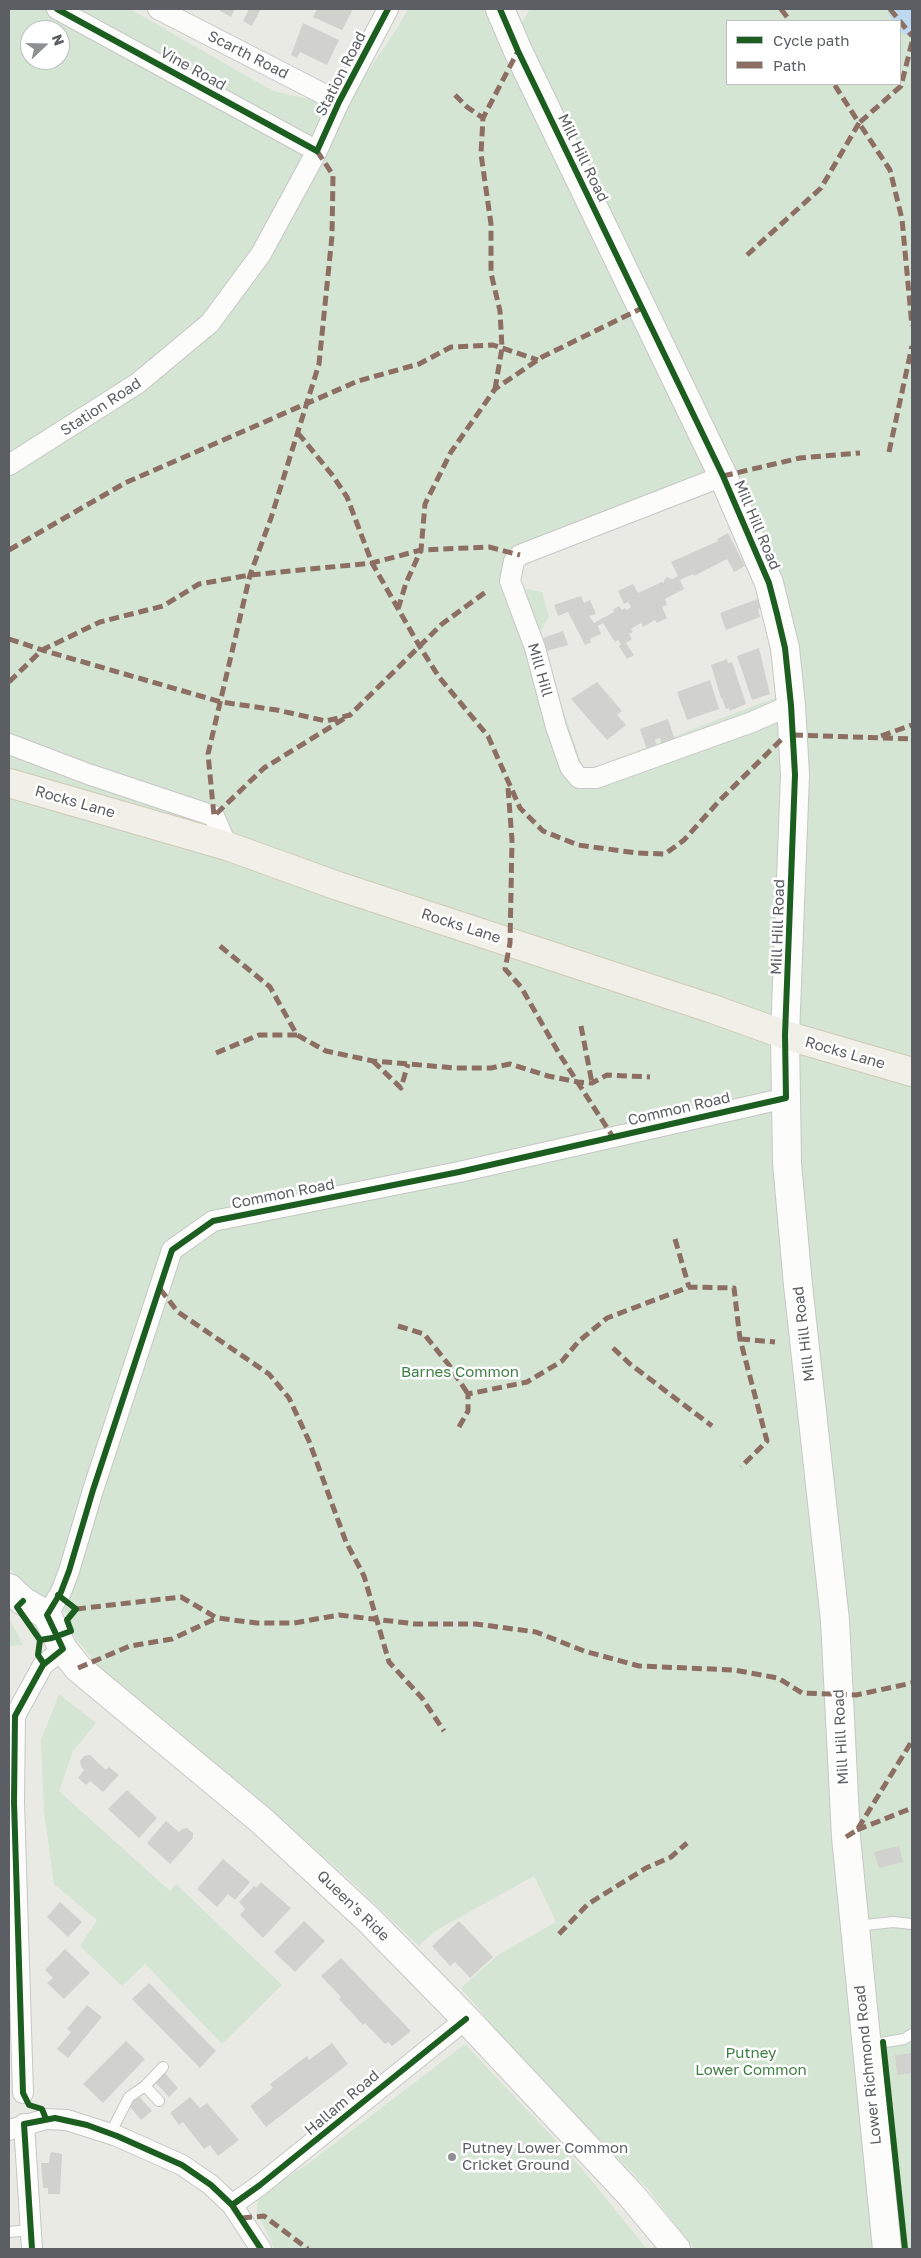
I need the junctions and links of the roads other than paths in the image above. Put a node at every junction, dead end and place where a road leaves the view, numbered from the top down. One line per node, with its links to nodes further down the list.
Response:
1 (56, 9): 6 (street, Vine Road)
2 (158, 9): 5 (street, Scarth Road)
3 (388, 9): 5 (street, Station Road)
4 (500, 9): 8 (main road, Mill Hill Road)
5 (339, 102): 6 (street, Station Road)
6 (317, 151): 7 (street, Station Road)
7 (9, 465)
8 (723, 476): 9 (main road, Mill Hill Road); 9 (street, Mill Hill)
9 (791, 705): 13 (main road, Mill Hill Road)
10 (9, 744): 12 (street)
11 (9, 783): 12 (main road, Rocks Lane)
12 (227, 846): 13 (main road, Rocks Lane)
13 (785, 1035): 14 (main road, Rocks Lane); 15 (main road, Mill Hill Road)
14 (912, 1072)
15 (786, 1098): 17 (street, Common Road); 19 (main road, Mill Hill Road)
16 (9, 1588): 17 (main road)
17 (47, 1615): 18 (main road, Queen's Ride)
18 (63, 1649): 22 (main road, Queen's Ride); 27 (street)
19 (850, 1880): 21 (main road, Lower Richmond Road)
20 (912, 1924): 21 (lane)
21 (855, 1926): 24 (main road, Lower Richmond Road)
22 (466, 2019): 31 (street, Hallam Road); 35 (main road, Queen's Ride)
23 (912, 2034): 24 (lane)
24 (866, 2045): 36 (main road, Lower Richmond Road)
25 (163, 2067): 26 (lane)
26 (145, 2086): 28 (lane); 30 (lane)
27 (23, 2093)
28 (160, 2101)
29 (16, 2127): 30 (street); 33 (street)
30 (110, 2134): 31 (street)
31 (232, 2204): 34 (street)
32 (9, 2232): 33 (lane)
33 (31, 2240)
34 (261, 2249)
35 (676, 2249)
36 (887, 2249)

